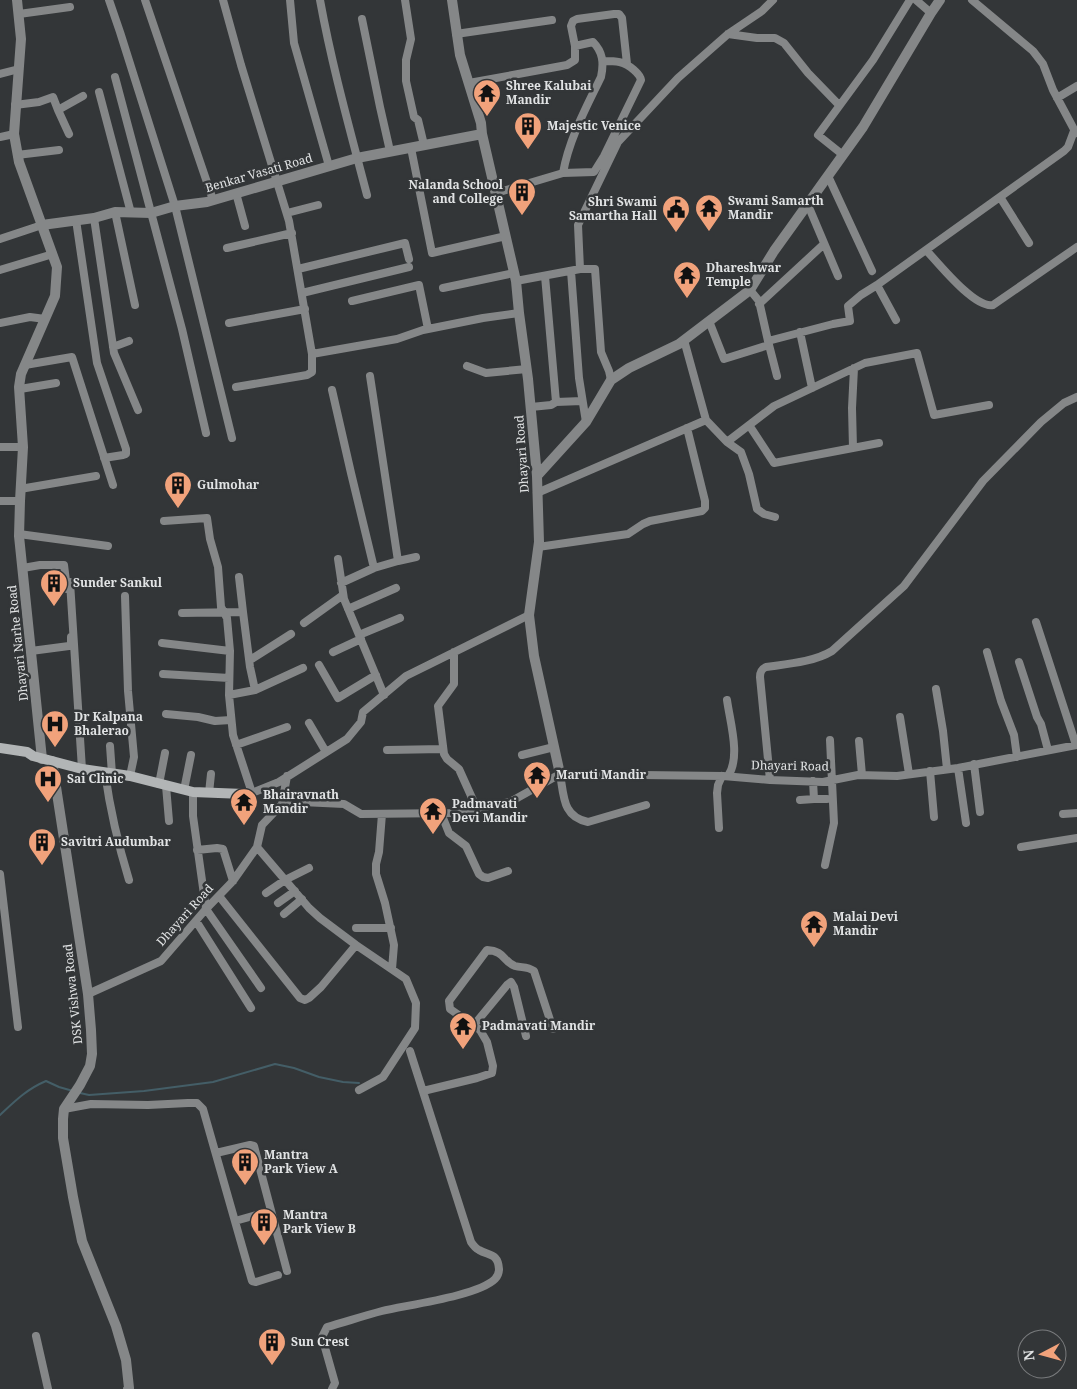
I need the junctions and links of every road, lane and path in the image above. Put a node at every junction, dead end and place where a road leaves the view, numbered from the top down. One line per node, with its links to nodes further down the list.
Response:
1 (18, 0): 16 (street, Dhayari Narhe Road)
2 (109, 0): 58 (street)
3 (146, 0): 55 (street)
4 (223, 0): 50 (street)
5 (290, 0): 47 (street)
6 (320, 0): 46 (street)
7 (406, 0): 40 (street)
8 (452, 0): 19 (street, Dhayari Road)
9 (910, 0): 33 (street)
10 (916, 0): 15 (street)
11 (940, 0): 15 (street)
12 (972, 0): 31 (street)
13 (769, 2): 20 (street)
14 (70, 7): 16 (street)
15 (930, 13): 45 (street)
16 (19, 14): 24 (street, Dhayari Narhe Road)
17 (362, 19): 43 (street)
18 (552, 20): 19 (street)
19 (456, 34): 27 (street, Dhayari Road)
20 (728, 34): 33 (street); 77 (street)
21 (575, 46): 22 (street); 23 (street); 27 (street)
22 (603, 61): 23 (street); 48 (street)
23 (627, 64): 48 (street)
24 (19, 69): 25 (street); 32 (street, Dhayari Narhe Road)
25 (0, 74)
26 (115, 77): 61 (street)
27 (469, 83): 38 (street, Dhayari Road)
28 (1077, 86): 31 (street)
29 (99, 92): 60 (street)
30 (83, 96): 34 (street)
31 (1057, 98): 35 (street)
32 (15, 105): 34 (street); 36 (street, Dhayari Narhe Road)
33 (839, 106): 45 (street)
34 (58, 110): 37 (street)
35 (1076, 132): 54 (street)
36 (14, 134): 39 (street); 44 (street, Dhayari Narhe Road)
37 (69, 134)
38 (482, 134): 40 (street, Benkar Vasati Road); 52 (street, Dhayari Road)
39 (0, 137)
40 (424, 145): 41 (street, Benkar Vasati Road)
41 (411, 148): 43 (street, Benkar Vasati Road); 68 (street)
42 (59, 150): 44 (street)
43 (390, 151): 46 (street, Benkar Vasati Road)
44 (17, 155): 65 (street, Dhayari Narhe Road)
45 (843, 155): 49 (street)
46 (357, 158): 47 (street, Benkar Vasati Road); 53 (street)
47 (329, 166): 50 (street, Benkar Vasati Road)
48 (563, 173): 52 (street)
49 (828, 176): 57 (street); 80 (street)
50 (278, 181): 51 (street, Benkar Vasati Road); 62 (street)
51 (236, 193): 55 (street, Benkar Vasati Road); 66 (street)
52 (496, 193): 68 (street, Dhayari Road)
53 (367, 195)
54 (1000, 197): 70 (street); 74 (street)
55 (213, 200): 58 (street, Benkar Vasati Road)
56 (318, 204): 62 (street)
57 (808, 205): 71 (street); 86 (street)
58 (175, 206): 61 (street, Benkar Vasati Road); 128 (street)
59 (115, 212): 60 (street, Benkar Vasati Road); 63 (street, Benkar Vasati Road); 90 (street)
60 (131, 213): 61 (street, Benkar Vasati Road)
61 (151, 213): 127 (street)
62 (287, 213): 67 (street)
63 (94, 218): 64 (street, Benkar Vasati Road); 103 (street)
64 (76, 220): 65 (street, Benkar Vasati Road); 134 (street)
65 (42, 225): 69 (street); 75 (street, Dhayari Narhe Road)
66 (245, 226)
67 (292, 233): 73 (street); 76 (street)
68 (506, 236): 83 (street, Dhayari Road)
69 (0, 239)
70 (1028, 243)
71 (824, 244): 82 (street); 89 (street)
72 (1077, 247): 74 (street)
73 (227, 248)
74 (926, 250): 84 (street)
75 (53, 254): 78 (street); 93 (street, Dhayari Narhe Road)
76 (298, 269): 87 (street); 87 (street)
77 (580, 269): 79 (street); 111 (street)
78 (0, 270)
79 (571, 271): 81 (street); 118 (street)
80 (872, 271)
81 (544, 276): 83 (street); 119 (street)
82 (838, 276)
83 (515, 277): 85 (street); 92 (street, Dhayari Road)
84 (877, 285): 94 (street); 99 (street)
85 (443, 288)
86 (750, 290): 89 (street); 95 (street)
87 (302, 294): 91 (street)
88 (352, 302): 98 (street)
89 (759, 304): 102 (street)
90 (135, 305)
91 (305, 309): 97 (street); 104 (street)
92 (519, 313): 98 (street); 108 (street, Dhayari Road)
93 (45, 319): 96 (street); 105 (street, Dhayari Narhe Road)
94 (896, 320)
95 (709, 321): 100 (street); 102 (street)
96 (0, 323)
97 (229, 323)
98 (428, 329): 104 (street)
99 (800, 332): 102 (street); 114 (street)
100 (684, 340): 111 (street); 123 (street)
101 (129, 341): 103 (street)
102 (769, 343): 110 (street)
103 (113, 347): 122 (street)
104 (312, 354): 113 (street)
105 (25, 365): 115 (street, Dhayari Narhe Road); 134 (street)
106 (467, 366): 108 (street)
107 (854, 368): 114 (street); 120 (street); 133 (street)
108 (527, 369): 121 (street, Dhayari Road)
109 (370, 376): 149 (street)
110 (777, 376)
111 (610, 380): 124 (street)
112 (56, 383): 115 (street)
113 (236, 388)
114 (812, 388): 125 (street)
115 (20, 389): 132 (street, Dhayari Narhe Road)
116 (332, 390): 151 (street)
117 (1077, 397): 221 (street)
118 (582, 401): 119 (street); 124 (street)
119 (556, 402): 121 (street)
120 (989, 405)
121 (531, 407): 136 (street, Dhayari Road)
122 (138, 410)
123 (706, 420): 126 (street); 129 (street)
124 (586, 422): 136 (street)
125 (749, 425): 129 (street); 133 (street)
126 (687, 428): 139 (street); 146 (street)
127 (206, 432)
128 (232, 438)
129 (727, 442): 142 (street)
130 (879, 443): 133 (street)
131 (0, 447): 132 (street)
132 (23, 447): 138 (street, Dhayari Narhe Road)
133 (853, 448)
134 (104, 458): 137 (street)
135 (96, 476): 138 (street)
136 (537, 476): 139 (street, Dhayari Road)
137 (113, 485)
138 (20, 489): 141 (street, Dhayari Narhe Road)
139 (537, 493): 146 (street, Dhayari Road)
140 (0, 501): 141 (street)
141 (20, 501): 144 (street, Dhayari Narhe Road)
142 (775, 517)
143 (164, 521): 159 (street)
144 (20, 534): 145 (street); 150 (street, Dhayari Narhe Road)
145 (108, 546)
146 (538, 547): 162 (street, Dhayari Road)
147 (416, 557): 149 (street)
148 (338, 559): 154 (street)
149 (398, 561): 151 (street)
150 (22, 568): 169 (street, Dhayari Narhe Road); 169 (street)
151 (374, 568): 154 (street)
152 (238, 576): 160 (street)
153 (70, 582): 210 (street)
154 (341, 583): 156 (street)
155 (396, 588): 158 (street)
156 (343, 595): 158 (street); 165 (street)
157 (125, 596): 218 (street)
158 (348, 609): 167 (street)
159 (222, 612): 160 (street); 161 (street); 170 (street)
160 (243, 612): 174 (street)
161 (182, 613)
162 (529, 615): 172 (street); 196 (street, Dhayari Road)
163 (400, 618): 167 (street)
164 (1036, 622): 194 (street)
165 (304, 623)
166 (291, 634): 174 (street)
167 (360, 637): 171 (street); 179 (street)
168 (162, 642): 170 (street)
169 (31, 650): 207 (street, Dhayari Narhe Road)
170 (230, 651): 180 (street)
171 (332, 652)
172 (454, 652): 184 (street); 198 (street)
173 (987, 652): 206 (street)
174 (250, 660): 182 (street)
175 (1019, 662): 200 (street)
176 (319, 665): 179 (street)
177 (303, 668): 182 (street)
178 (163, 674): 180 (street)
179 (376, 675): 184 (street)
180 (229, 678): 183 (street)
181 (936, 689): 211 (street)
182 (255, 690): 183 (street)
183 (229, 695): 188 (street)
184 (384, 696): 201 (street)
185 (727, 700): 220 (street)
186 (166, 714): 188 (street)
187 (900, 717): 216 (street)
188 (231, 720): 193 (street)
189 (309, 723): 201 (street)
190 (287, 727): 193 (street)
191 (830, 740): 222 (street)
192 (858, 740): 217 (street)
193 (236, 745): 227 (street)
194 (1076, 745): 200 (street, Dhayari Road)
195 (110, 746): 213 (street)
196 (554, 747): 205 (street); 215 (street, Dhayari Road)
197 (0, 748): 207 (main road)
198 (444, 749): 199 (street); 233 (street)
199 (387, 750)
200 (1048, 750): 206 (street, Dhayari Road)
201 (326, 752): 219 (street)
202 (165, 753): 224 (street)
203 (0, 754): 207 (main road)
204 (191, 755): 225 (street)
205 (522, 755)
206 (1017, 757): 208 (street, Dhayari Road)
207 (42, 759): 210 (main road); 269 (street, DSK Vishwa Road)
208 (974, 764): 209 (street, Dhayari Road); 234 (street)
209 (958, 768): 211 (street, Dhayari Road); 241 (street)
210 (82, 769): 213 (main road)
211 (947, 769): 212 (street, Dhayari Road)
212 (930, 771): 216 (street, Dhayari Road); 239 (street)
213 (109, 773): 218 (main road); 251 (street)
214 (211, 774): 226 (street)
215 (560, 774): 220 (street, Dhayari Road); 232 (street); 233 (street, Dhayari Road)
216 (909, 774): 217 (street, Dhayari Road)
217 (862, 775): 222 (street, Dhayari Road)
218 (130, 776): 224 (main road)
219 (287, 776): 227 (street); 231 (street)
220 (725, 776): 221 (street, Dhayari Road); 242 (street)
221 (770, 780): 223 (street, Dhayari Road)
222 (831, 780): 223 (street, Dhayari Road); 247 (street)
223 (813, 781): 228 (street)
224 (163, 785): 225 (main road); 240 (street)
225 (189, 791): 226 (main road); 246 (street)
226 (209, 793): 227 (main road)
227 (248, 793)
228 (814, 799): 229 (street); 230 (street)
229 (828, 799)
230 (800, 800)
231 (282, 804): 237 (street, Dhayari Road); 244 (street, Dhayari Road)
232 (646, 805)
233 (477, 808): 235 (street, Dhayari Road)
234 (980, 812)
235 (441, 813): 237 (street, Dhayari Road); 249 (street)
236 (1077, 813): 238 (street)
237 (382, 814): 263 (street)
238 (1063, 814)
239 (934, 817)
240 (169, 821)
241 (966, 823)
242 (719, 828)
243 (1077, 838): 245 (street)
244 (257, 847): 252 (street); 253 (street, Dhayari Road)
245 (1021, 847)
246 (197, 850): 253 (street); 259 (street)
247 (826, 865)
248 (309, 868): 252 (street)
249 (508, 871)
250 (0, 874): 272 (street)
251 (129, 880)
252 (285, 880): 254 (street); 255 (street)
253 (233, 881): 256 (street, Dhayari Road)
254 (294, 891): 257 (street); 258 (street)
255 (266, 893)
256 (219, 896): 259 (street, Dhayari Road); 264 (street)
257 (302, 899): 260 (street); 264 (street)
258 (278, 903)
259 (206, 909): 261 (street, Dhayari Road); 268 (street)
260 (284, 914)
261 (196, 920): 269 (street, Dhayari Road); 270 (street)
262 (356, 928): 263 (street)
263 (391, 928): 266 (street)
264 (356, 945): 266 (street)
265 (514, 966): 267 (street); 271 (street); 273 (street)
266 (392, 969): 276 (street)
267 (511, 982): 271 (street); 274 (street)
268 (261, 988)
269 (88, 994): 278 (street, DSK Vishwa Road)
270 (251, 1008)
271 (474, 1025): 277 (street)
272 (18, 1027)
273 (553, 1029)
274 (526, 1036)
275 (410, 1051): 277 (street)
276 (359, 1090)
277 (423, 1091): 287 (street)
278 (66, 1105): 279 (street); 286 (street)
279 (216, 1153): 280 (street); 281 (street)
280 (271, 1211): 281 (street); 282 (street)
281 (235, 1221): 283 (street)
282 (287, 1271)
283 (278, 1275)
284 (36, 1336): 285 (street)
285 (48, 1389)
286 (129, 1389)
287 (332, 1389)

